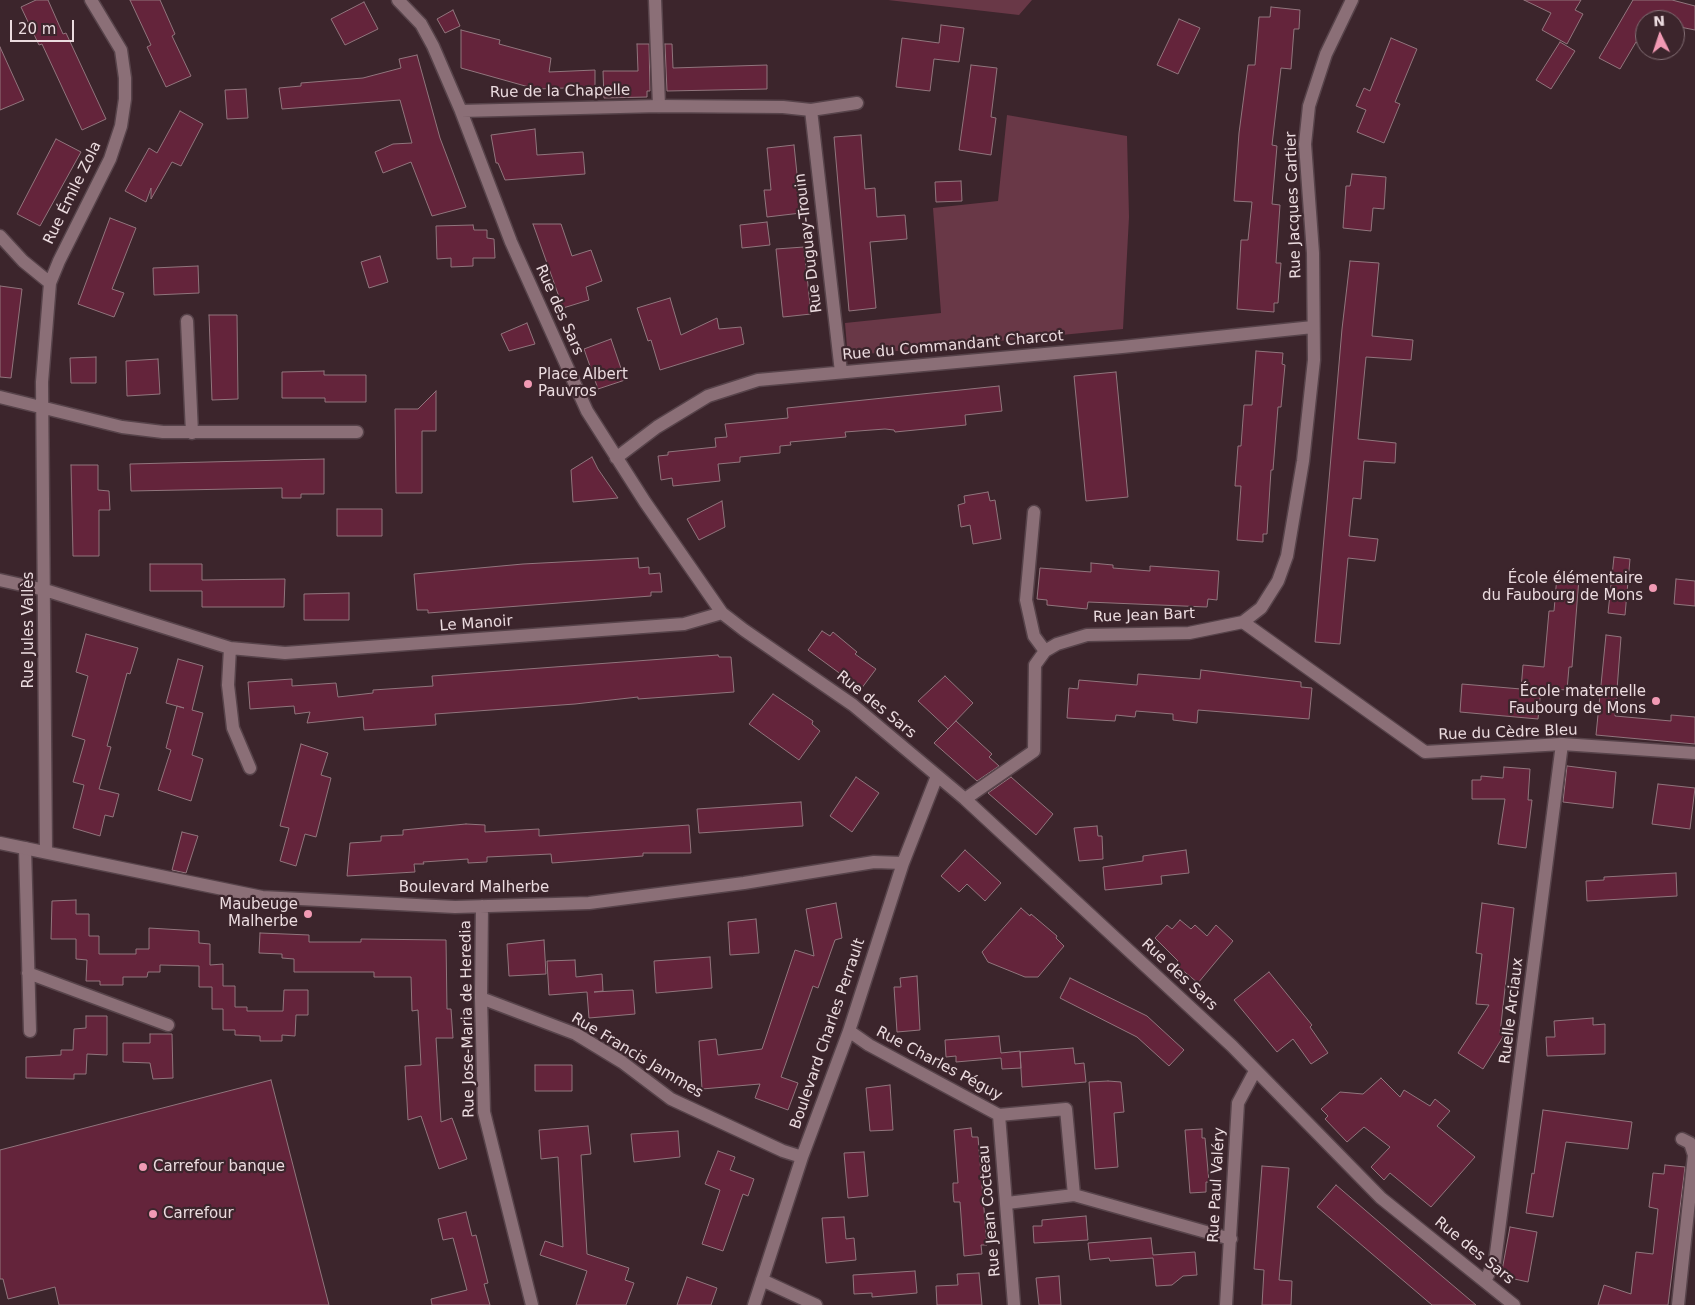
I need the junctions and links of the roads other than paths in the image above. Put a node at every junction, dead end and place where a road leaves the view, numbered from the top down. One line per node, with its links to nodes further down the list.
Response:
1 (91, 0): 10 (street, Rue Émile Zola)
2 (398, 0): 8 (street, Rue des Sars)
3 (655, 0): 6 (street)
4 (1352, 0): 12 (street, Rue Jacques Cartier)
5 (857, 103): 7 (street, Rue de la Chapelle)
6 (659, 106): 7 (street, Rue de la Chapelle); 8 (street, Rue de la Chapelle)
7 (811, 110): 13 (street, Rue Duguay-Trouin)
8 (461, 112): 18 (street, Rue des Sars)
9 (0, 236): 10 (street)
10 (50, 283): 15 (street, Rue Émile Zola)
11 (188, 321): 17 (street)
12 (1313, 327): 13 (street, Rue du Commandant Charcot); 23 (street, Rue Jean Bart)
13 (841, 372): 18 (street, Rue du Commandant Charcot)
14 (0, 397): 15 (street)
15 (42, 407): 17 (street); 21 (street, Rue Jules Vallès)
16 (357, 432): 17 (street)
17 (192, 433)
18 (616, 458): 22 (street, Rue des Sars)
19 (1034, 512): 25 (street)
20 (0, 580): 21 (street, Le Manoir)
21 (45, 590): 24 (street, Le Manoir); 33 (street, Rue Jules Vallès)
22 (722, 612): 24 (street, Le Manoir); 29 (street, Rue des Sars)
23 (1243, 622): 25 (street, Rue Jean Bart); 26 (street, Rue du Cèdre Bleu)
24 (230, 648): 28 (street)
25 (1044, 651): 30 (street)
26 (1562, 744): 27 (street, Rue du Cèdre Bleu); 49 (street, Ruelle Arciaux)
27 (1695, 753)
28 (250, 768)
29 (937, 776): 30 (street, Rue des Sars); 34 (street, Boulevard Charles Perrault)
30 (965, 799): 41 (street, Rue des Sars)
31 (0, 843): 32 (street, Boulevard Malherbe)
32 (25, 848): 33 (street, Boulevard Malherbe); 36 (street)
33 (46, 852): 35 (street, Boulevard Malherbe)
34 (903, 863): 35 (street, Boulevard Malherbe); 40 (street, Boulevard Charles Perrault)
35 (482, 906): 37 (street, Rue Jose-Maria de Heredia)
36 (28, 973): 38 (street); 39 (street)
37 (481, 998): 44 (street, Rue Francis Jammes); 50 (street, Rue Jose-Maria de Heredia)
38 (168, 1025)
39 (30, 1031)
40 (849, 1032): 42 (street, Rue Charles Péguy); 44 (street, Boulevard Charles Perrault)
41 (1255, 1071): 47 (street, Rue Paul Valéry); 49 (street, Rue des Sars)
42 (999, 1115): 45 (street, Rue Charles Péguy); 46 (street, Rue Jean Cocteau)
43 (1682, 1139): 56 (street)
44 (802, 1157): 48 (street, Boulevard Charles Perrault)
45 (1074, 1195): 46 (street); 47 (street)
46 (1007, 1203): 53 (street, Rue Jean Cocteau)
47 (1231, 1239): 54 (street, Rue Paul Valéry)
48 (762, 1280): 51 (street, Boulevard Charles Perrault); 52 (street)
49 (1485, 1281): 55 (street, Rue des Sars)
50 (532, 1305)
51 (754, 1305)
52 (816, 1305)
53 (1014, 1305)
54 (1226, 1305)
55 (1514, 1305)
56 (1678, 1305)

